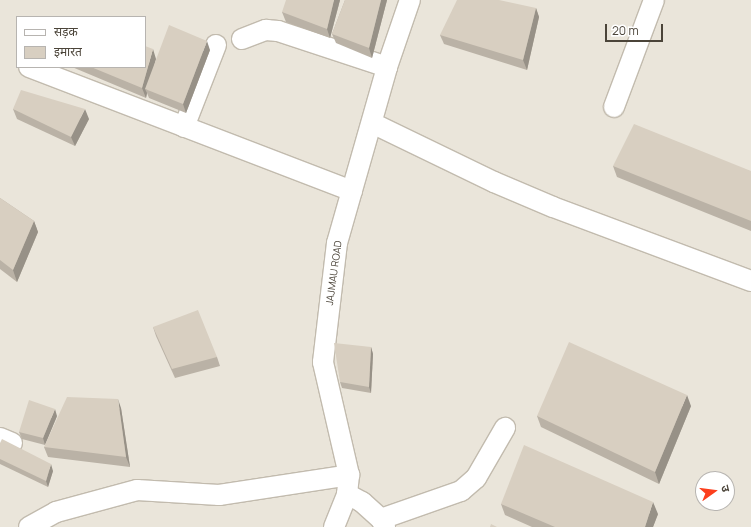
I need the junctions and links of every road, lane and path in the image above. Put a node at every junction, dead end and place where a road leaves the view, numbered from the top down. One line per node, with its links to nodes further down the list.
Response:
1 (410, 0): 5 (street, JAJMAU ROAD)
2 (654, 0): 7 (street)
3 (242, 38): 5 (street)
4 (216, 45): 9 (street)
5 (387, 67): 8 (street, JAJMAU ROAD)
6 (32, 68): 9 (street)
7 (614, 107)
8 (372, 123): 10 (street, JAJMAU ROAD); 11 (street)
9 (184, 127): 10 (street)
10 (352, 191): 13 (street, JAJMAU ROAD)
11 (751, 281)
12 (505, 428): 14 (street)
13 (348, 485): 14 (street); 15 (street); 16 (street)
14 (383, 523)
15 (29, 527)
16 (334, 527)

